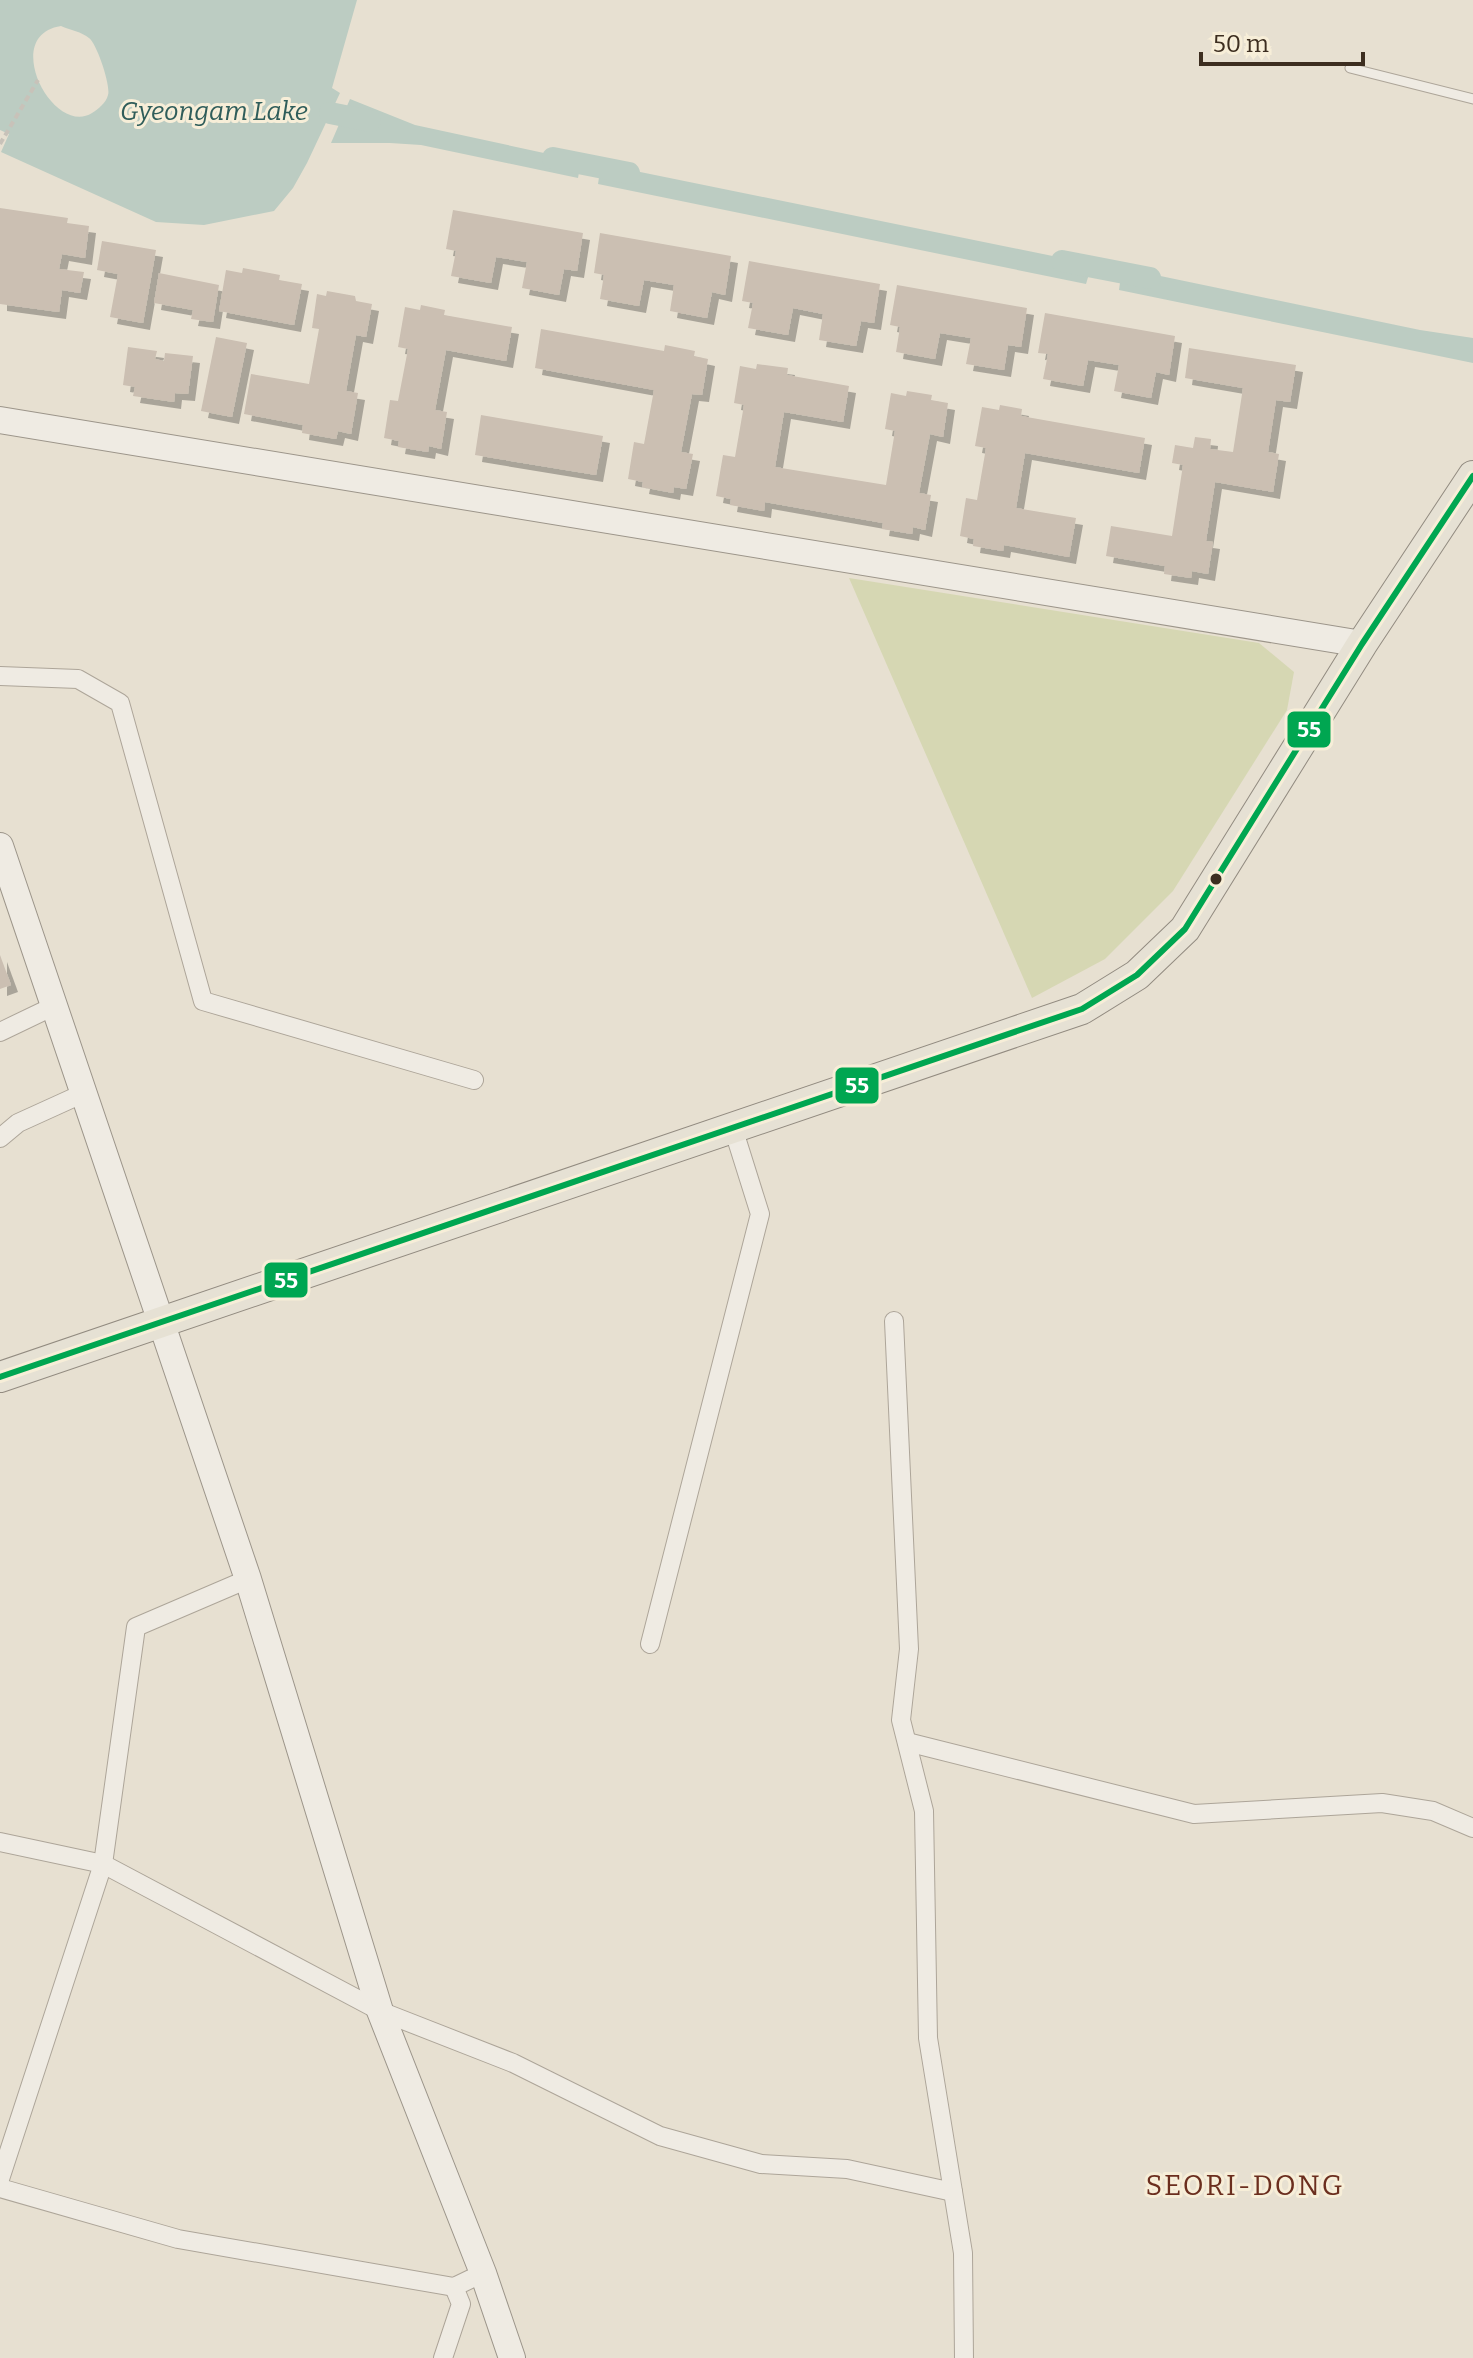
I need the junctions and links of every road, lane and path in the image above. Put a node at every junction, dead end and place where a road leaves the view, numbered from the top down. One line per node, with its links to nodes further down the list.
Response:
1 (1350, 68): 3 (lane)
2 (38, 80): 4 (path)
3 (1473, 99)
4 (0, 144)
5 (0, 420): 7 (street)
6 (1473, 476): 7 (main road)
7 (1362, 644): 14 (main road)
8 (0, 676): 12 (street)
9 (0, 846): 10 (street)
10 (54, 1006): 11 (street); 13 (street)
11 (0, 1032)
12 (474, 1080)
13 (84, 1093): 15 (street); 17 (street)
14 (733, 1128): 17 (main road); 20 (street)
15 (0, 1138)
16 (894, 1321): 21 (street)
17 (162, 1322): 18 (main road); 19 (street)
18 (0, 1377)
19 (248, 1579): 24 (street); 25 (street)
20 (650, 1644)
21 (907, 1742): 22 (street); 28 (street)
22 (1473, 1828)
23 (0, 1842): 24 (street)
24 (103, 1864): 25 (street); 26 (street)
25 (380, 2011): 28 (street); 29 (street)
26 (0, 2179)
27 (0, 2188): 30 (street)
28 (953, 2192): 33 (street)
29 (483, 2273): 30 (street); 32 (street)
30 (454, 2287): 31 (street)
31 (443, 2358)
32 (512, 2358)
33 (964, 2358)

